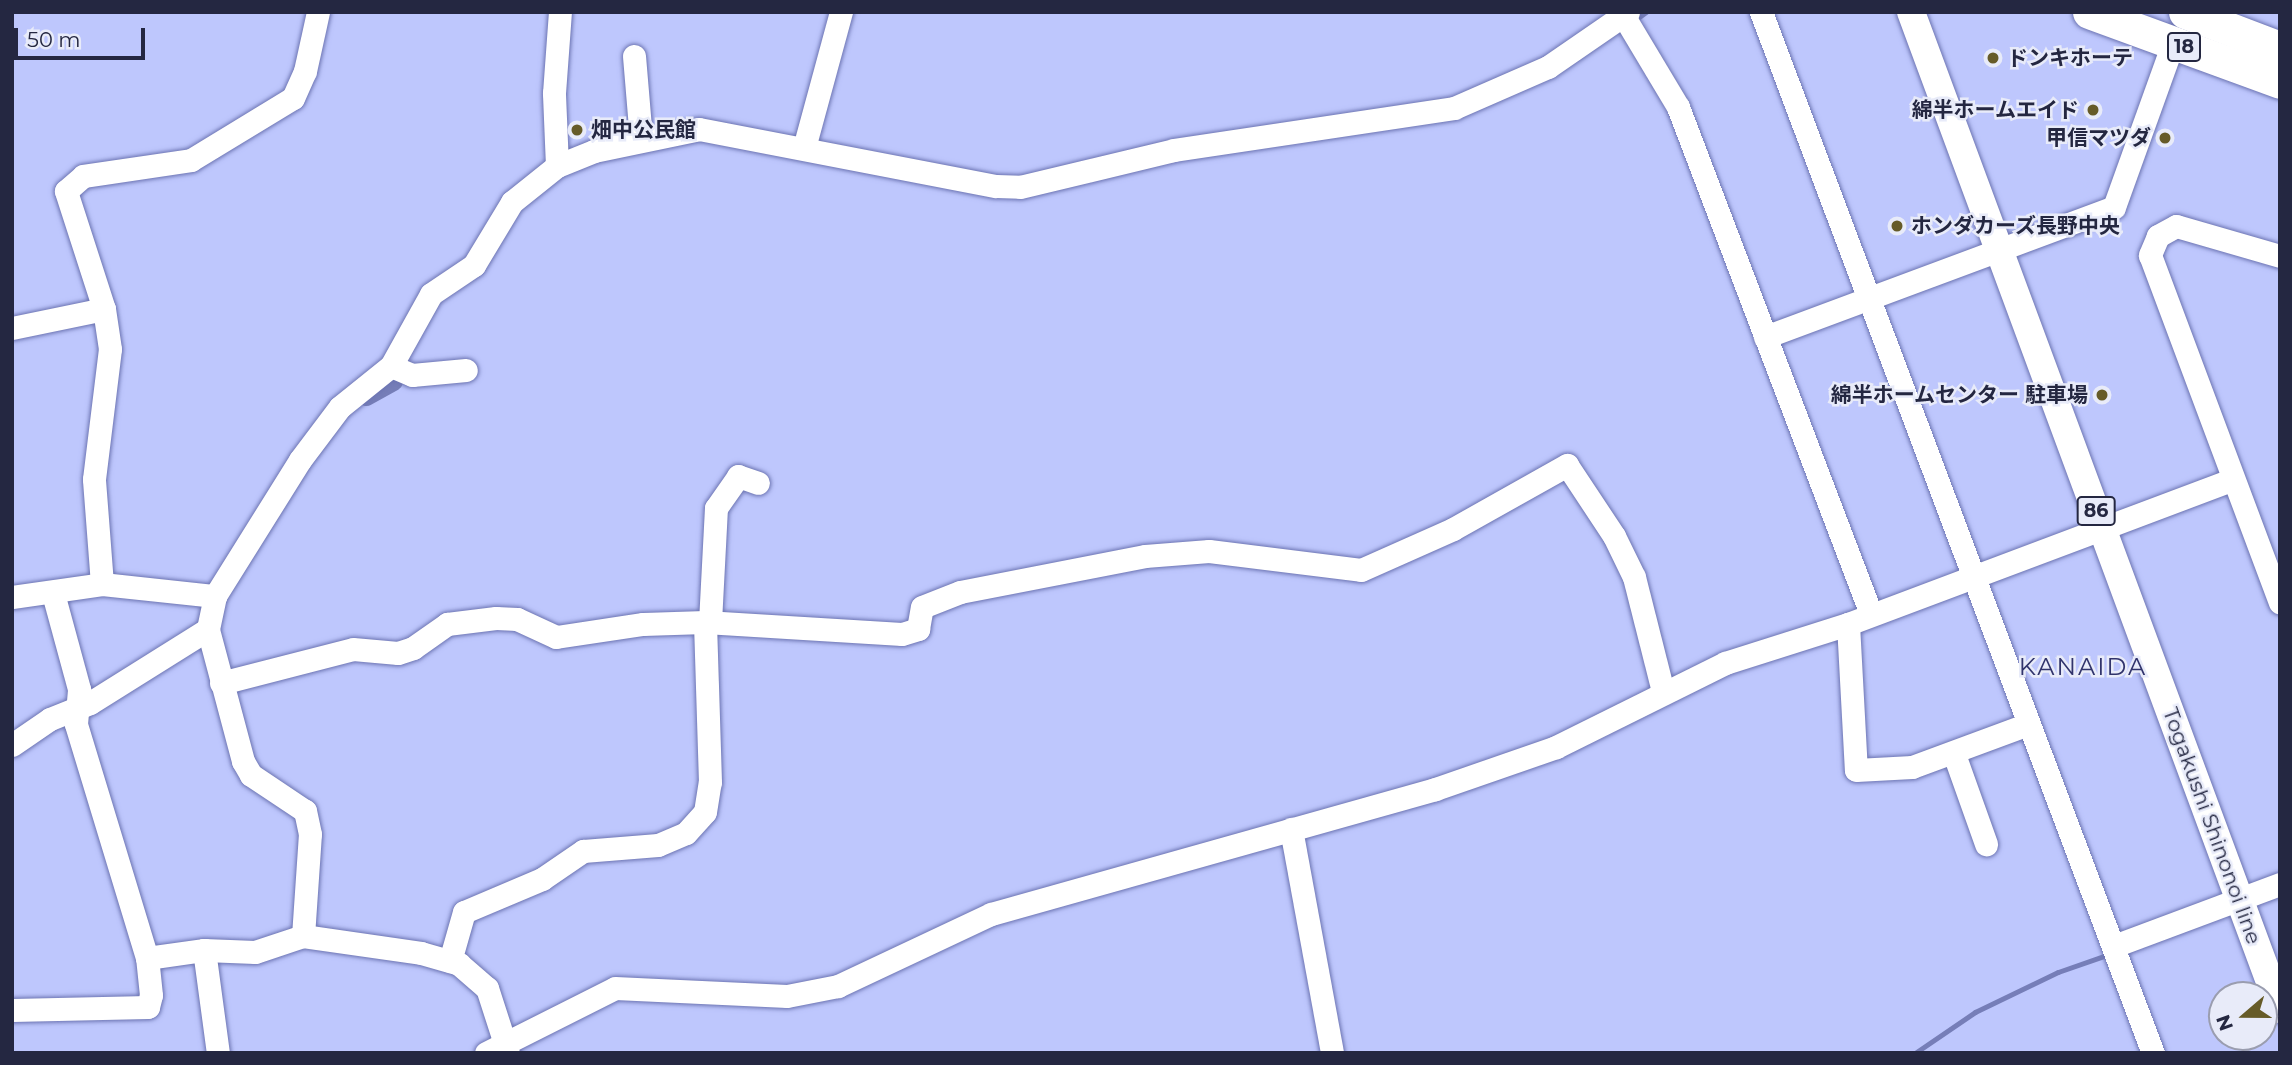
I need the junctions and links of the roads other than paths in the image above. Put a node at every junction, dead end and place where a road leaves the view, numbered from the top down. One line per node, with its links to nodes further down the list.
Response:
1 (318, 12): 19 (street)
2 (560, 12): 15 (street)
3 (841, 12): 14 (street)
4 (1761, 12): 18 (street)
5 (2089, 12): 9 (highway, 18)
6 (2185, 12): 10 (highway, 18)
7 (1625, 14): 14 (street); 21 (street)
8 (1916, 20): 16 (main road, Togakushi Shinonoi line / 86)
9 (2173, 43): 12 (highway, 18); 16 (street)
10 (2280, 48)
11 (635, 56): 13 (street)
12 (2280, 82)
13 (642, 139): 14 (street); 15 (street)
14 (804, 148)
15 (557, 166): 22 (street)
16 (1998, 251): 18 (street); 26 (main road, Togakushi Shinonoi line / 86)
17 (2277, 261): 24 (street)
18 (1869, 302): 21 (street); 27 (street)
19 (104, 309): 20 (street); 28 (street)
20 (12, 328)
21 (1765, 337): 33 (street)
22 (391, 366): 23 (street); 30 (street)
23 (466, 370)
24 (2232, 480): 26 (street); 32 (street)
25 (758, 483): 34 (street)
26 (2103, 530): 27 (street); 46 (main road, Togakushi Shinonoi line / 86)
27 (1973, 578): 33 (street); 40 (street)
28 (102, 584): 29 (street); 30 (street)
29 (53, 593): 31 (street); 39 (street)
30 (215, 596): 36 (street)
31 (12, 597)
32 (2280, 603)
33 (1871, 614): 35 (street)
34 (708, 622): 37 (street); 38 (street); 51 (street)
35 (1848, 624): 38 (street); 42 (street)
36 (208, 629): 37 (street); 39 (street)
37 (220, 683): 47 (street)
38 (1662, 692): 43 (street)
39 (75, 707): 41 (street); 50 (street)
40 (2028, 724): 42 (street); 48 (street)
41 (12, 746)
42 (1954, 754): 44 (street)
43 (1290, 829): 54 (street); 57 (street)
44 (1986, 844)
45 (2280, 884): 46 (street)
46 (2239, 899): 48 (street); 52 (main road, Togakushi Shinonoi line / 86)
47 (303, 936): 49 (street); 51 (street)
48 (2114, 946): 58 (street)
49 (204, 950): 50 (street); 55 (street)
50 (147, 958): 53 (street)
51 (450, 961): 54 (street)
52 (2280, 1009)
53 (12, 1010)
54 (507, 1046): 56 (street)
55 (218, 1053)
56 (486, 1053)
57 (1332, 1053)
58 (2153, 1053)

